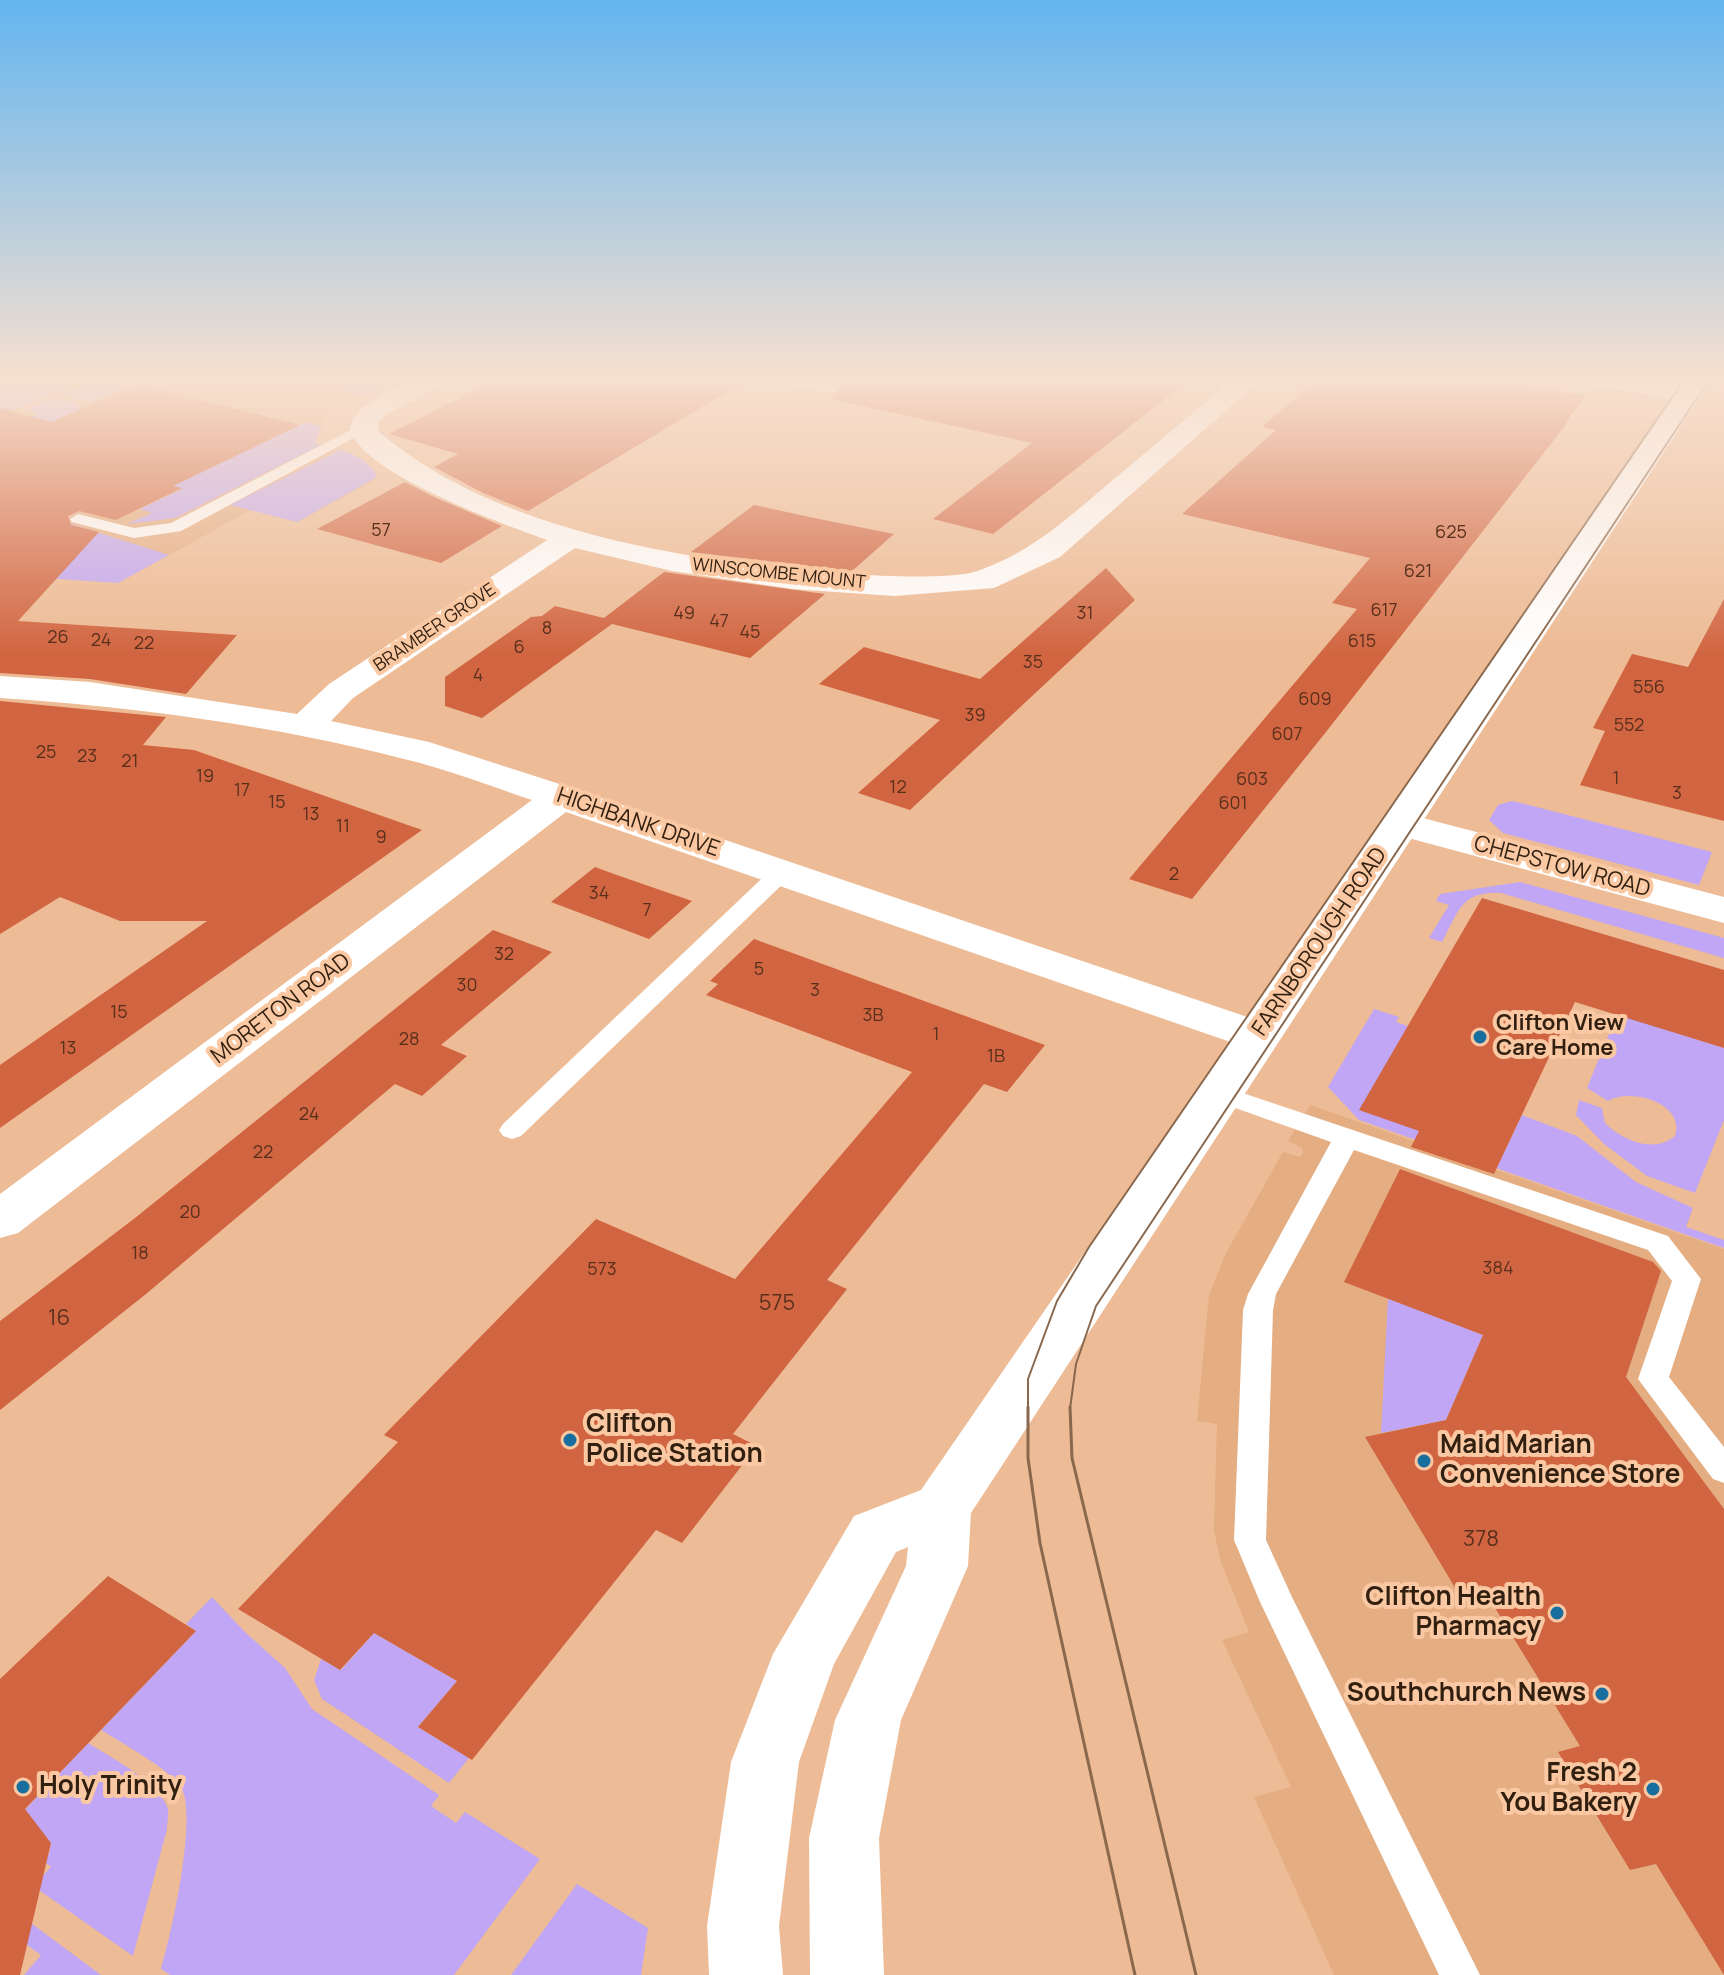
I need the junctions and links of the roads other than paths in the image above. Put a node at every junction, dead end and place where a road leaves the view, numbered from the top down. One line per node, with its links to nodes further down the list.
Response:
1 (284, 469): 5 (lane)
2 (410, 469): 6 (street, WINSCOMBE MOUNT)
3 (1143, 469): 6 (street, WINSCOMBE MOUNT)
4 (1638, 469): 10 (street, FARNBOROUGH ROAD)
5 (78, 519)
6 (570, 538): 8 (street, BRAMBER GROVE)
7 (0, 687): 8 (street, HIGHBANK DRIVE)
8 (305, 726): 9 (street, HIGHBANK DRIVE)
9 (561, 797): 11 (street, HIGHBANK DRIVE); 17 (street, MORETON ROAD)
10 (1400, 824): 12 (street, CHEPSTOW ROAD); 13 (street, FARNBOROUGH ROAD)
11 (782, 872): 13 (street, HIGHBANK DRIVE); 15 (lane)
12 (1724, 910)
13 (1258, 1036): 14 (street, FARNBOROUGH ROAD)
14 (1219, 1093): 16 (lane); 19 (street, FARNBOROUGH ROAD)
15 (512, 1130)
16 (1347, 1138): 18 (lane); 22 (lane)
17 (0, 1220)
18 (1724, 1470)
19 (942, 1508): 20 (street); 21 (street, FARNBOROUGH ROAD)
20 (746, 1975)
21 (847, 1975)
22 (1460, 1975)

